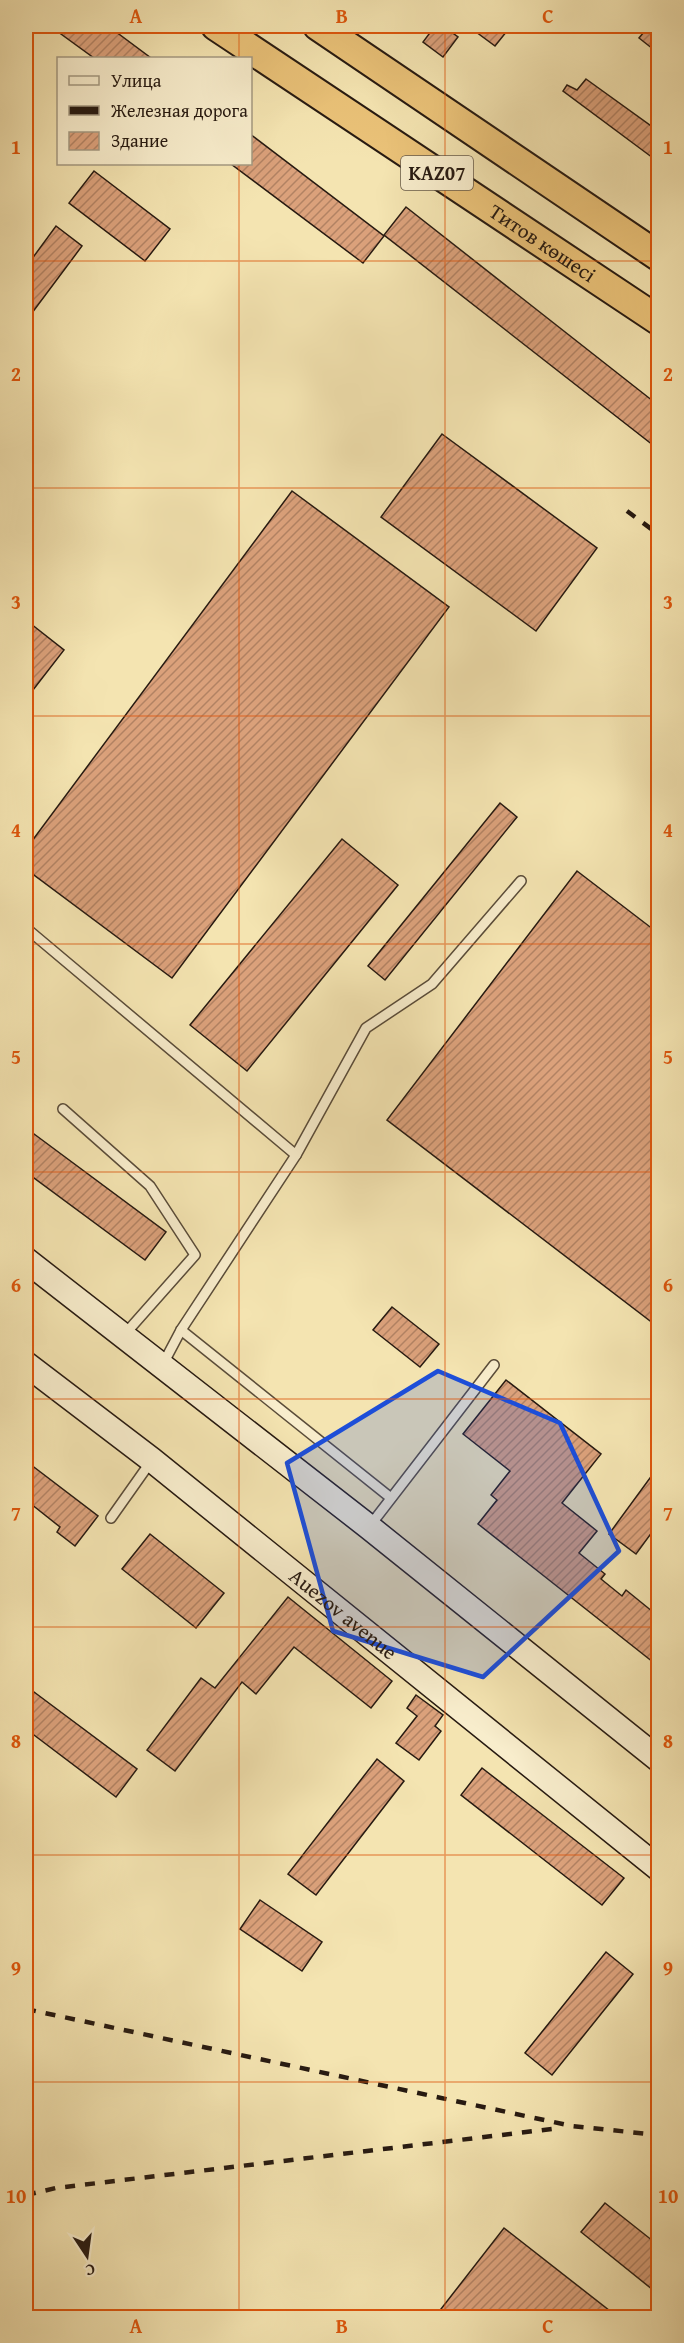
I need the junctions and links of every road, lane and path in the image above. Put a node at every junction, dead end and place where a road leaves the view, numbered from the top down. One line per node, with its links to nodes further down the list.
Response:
1 (216, 26): 4 (highway, Титов көшесі / KAZ07)
2 (318, 26): 3 (highway, KAZ07)
3 (658, 256)
4 (658, 320)
5 (521, 881): 8 (lane)
6 (26, 928): 8 (lane)
7 (63, 1108): 11 (lane)
8 (296, 1155): 10 (lane)
9 (26, 1260): 11 (main road)
10 (181, 1330): 14 (lane); 16 (lane)
11 (123, 1336): 14 (main road)
12 (26, 1364): 15 (main road, Auezov avenue)
13 (494, 1365): 16 (lane)
14 (162, 1366): 18 (main road)
15 (152, 1461): 17 (lane); 20 (main road, Auezov avenue)
16 (391, 1498): 18 (lane)
17 (111, 1518)
18 (369, 1527): 19 (main road)
19 (658, 1759)
20 (658, 1868)

